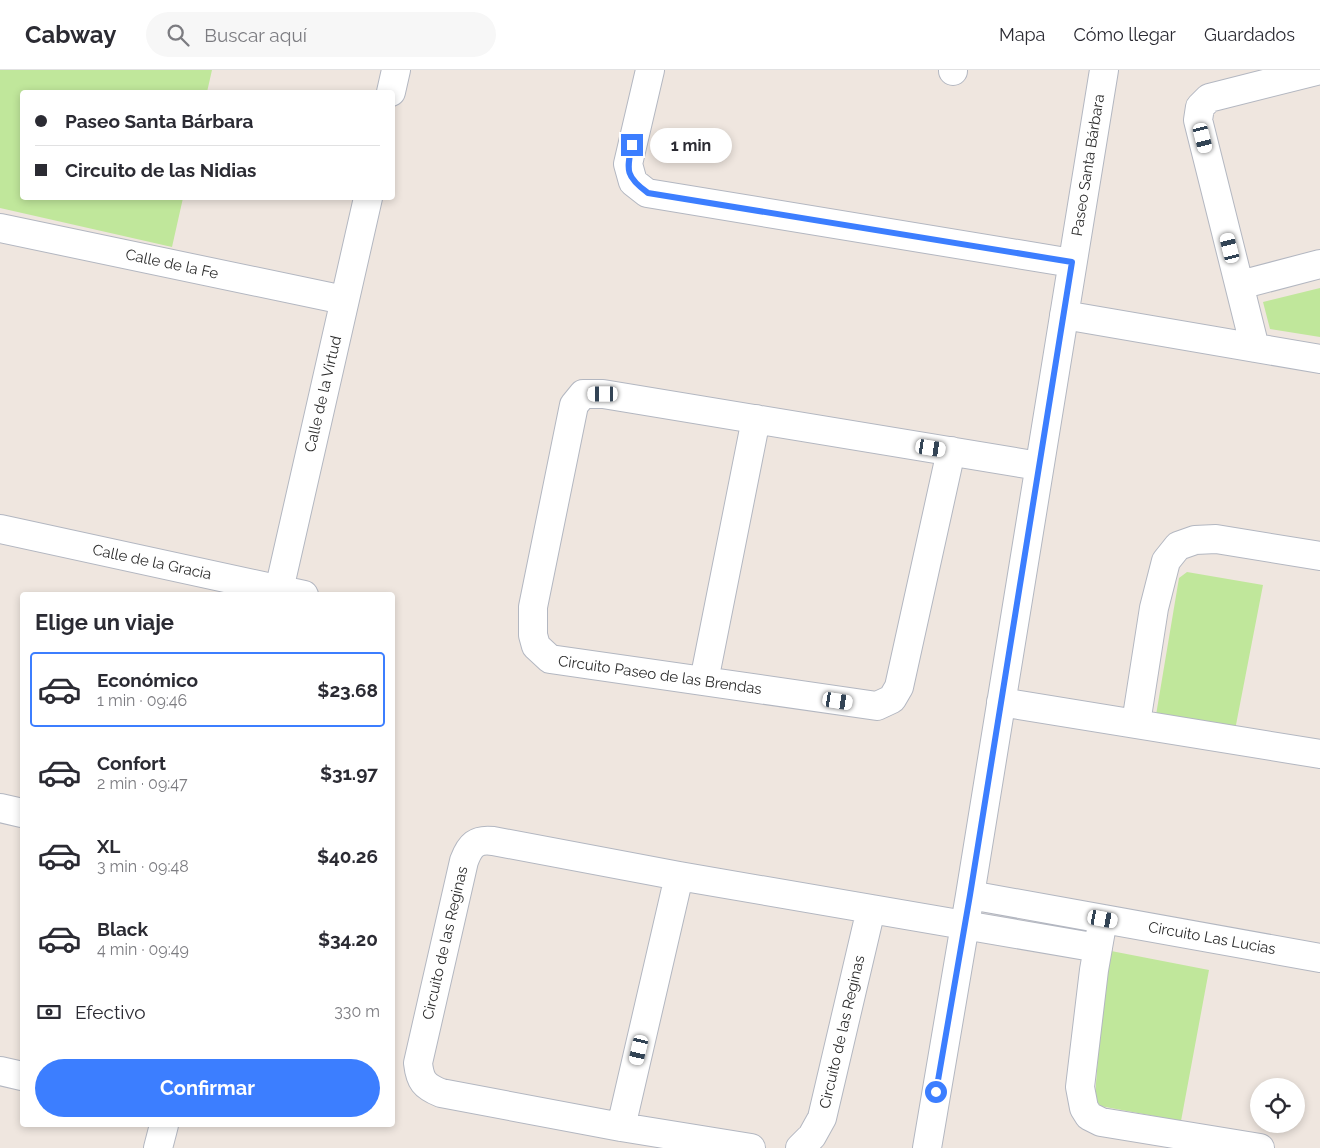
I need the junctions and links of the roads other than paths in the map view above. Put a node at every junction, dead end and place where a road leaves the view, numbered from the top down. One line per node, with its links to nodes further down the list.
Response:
1 (396, 70): 5 (street)
2 (650, 70): 8 (street)
3 (1104, 70): 8 (street, Paseo Santa Bárbara)
4 (1320, 70): 10 (street)
5 (391, 90)
6 (368, 200): 11 (street, Calle de la Virtud)
7 (0, 228): 11 (street, Calle de la Fe)
8 (1072, 262): 12 (street, Paseo Santa Bárbara)
9 (1320, 264): 10 (street)
10 (1240, 285): 13 (street)
11 (344, 300): 20 (street, Calle de la Virtud)
12 (1064, 315): 13 (street); 17 (street, Paseo Santa Bárbara)
13 (1255, 348): 14 (street)
14 (1320, 359)
15 (756, 419): 16 (street, Circuito Paseo de las Brendas); 21 (street); 21 (street, Circuito Paseo de las Brendas)
16 (951, 451): 17 (street, Circuito Paseo de las Brendas); 21 (street, Circuito Paseo de las Brendas)
17 (1039, 466): 22 (street, Paseo Santa Bárbara)
18 (0, 529): 20 (street, Calle de la Gracia)
19 (1320, 556): 23 (street)
20 (291, 592)
21 (704, 681)
22 (1001, 702): 23 (street); 28 (street, Paseo Santa Bárbara)
23 (1136, 723): 24 (street)
24 (1320, 754)
25 (0, 808): 26 (street)
26 (20, 813)
27 (679, 876): 29 (street, Circuito de las Reginas); 36 (street); 36 (street, Circuito de las Reginas)
28 (970, 895): 30 (street, Circuito Las Lucias); 31 (street, Paseo Santa Bárbara)
29 (871, 909): 31 (street, Circuito de las Reginas); 40 (street, Circuito de las Reginas)
30 (1103, 919): 32 (street); 33 (street, Circuito Las Lucias)
31 (965, 925): 32 (street); 41 (street, Paseo Santa Bárbara)
32 (1098, 948): 42 (street)
33 (1320, 958)
34 (0, 1071): 35 (street)
35 (20, 1076)
36 (621, 1126): 39 (street, Circuito de las Reginas)
37 (163, 1127): 38 (street)
38 (158, 1148)
39 (751, 1148)
40 (800, 1148)
41 (927, 1148)
42 (1260, 1148)

